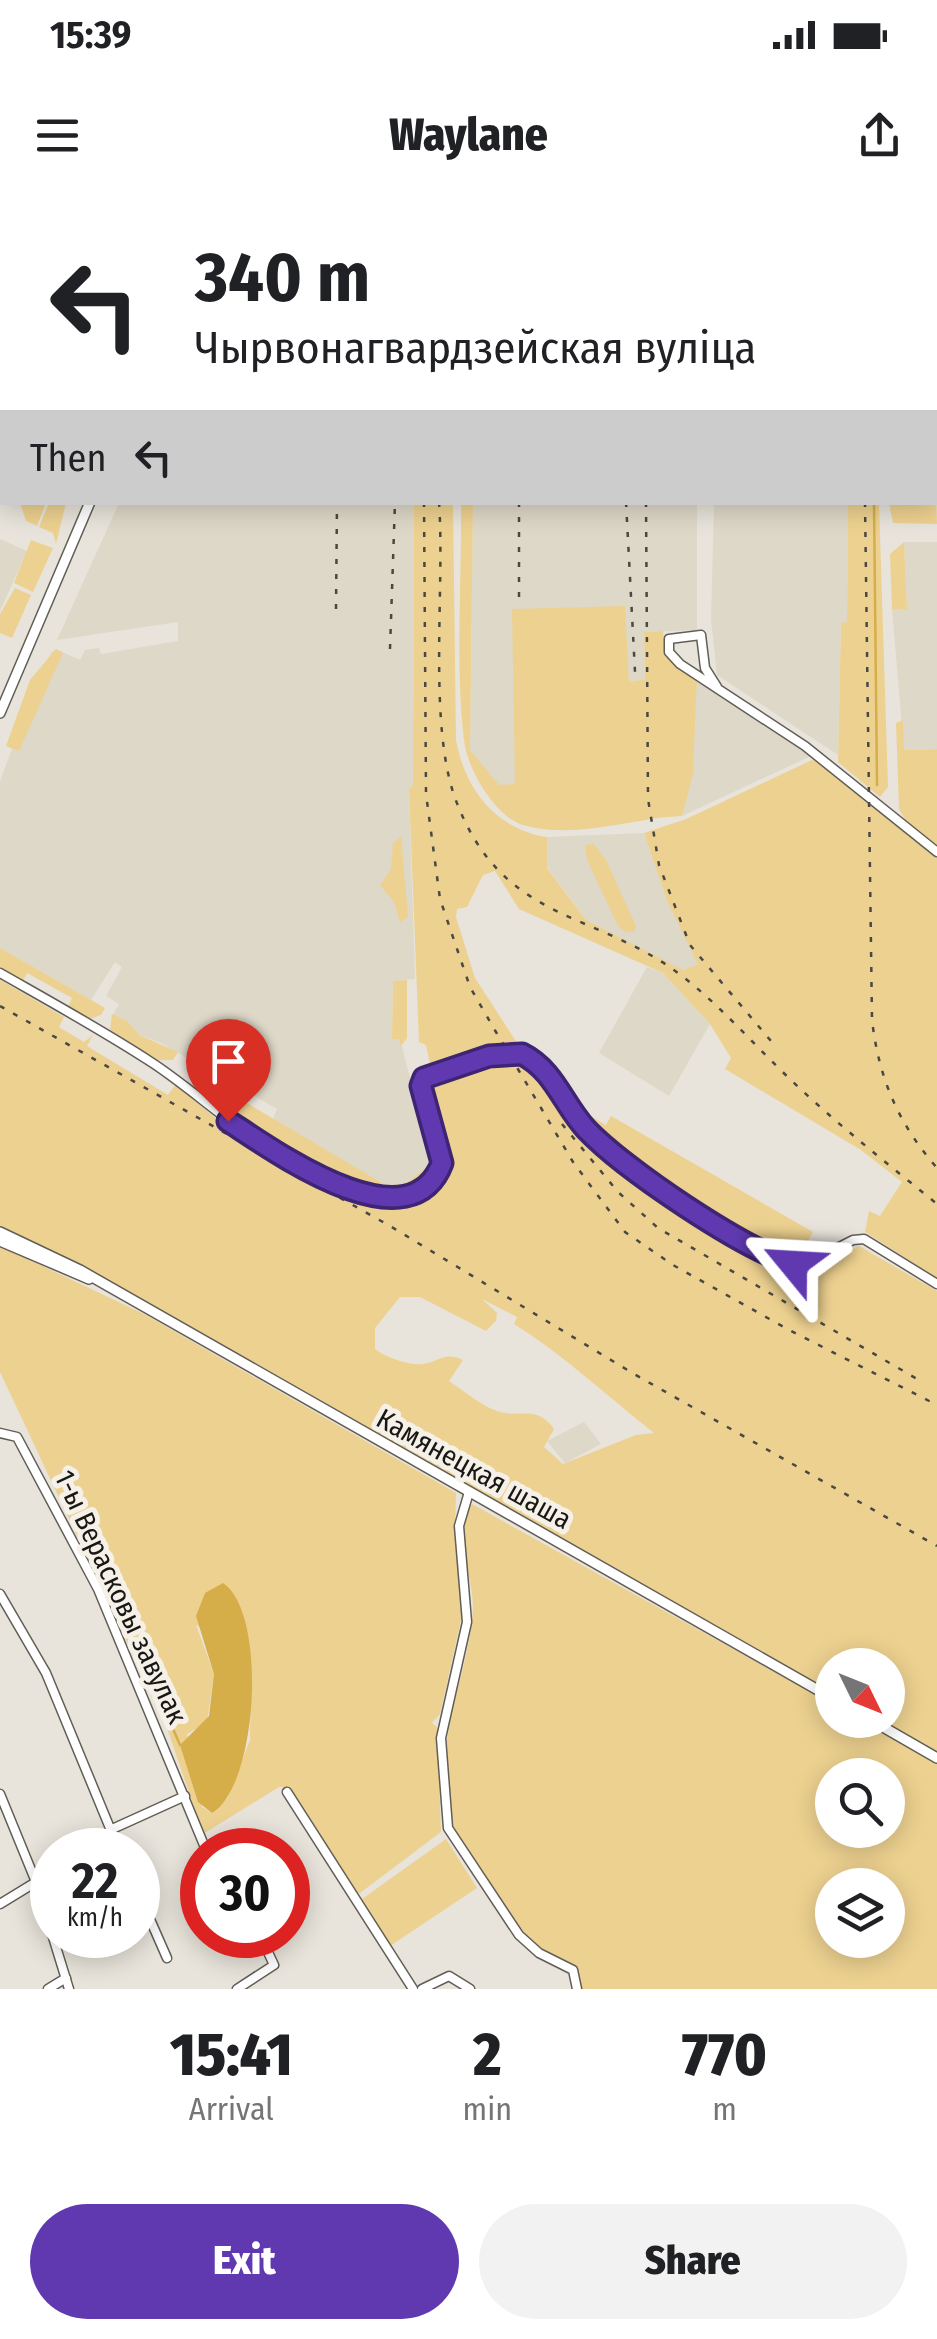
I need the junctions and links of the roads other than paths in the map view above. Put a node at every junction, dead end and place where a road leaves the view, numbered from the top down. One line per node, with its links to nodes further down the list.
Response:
1 (86, 505): 4 (main road)
2 (86, 505): 5 (main road)
3 (717, 687): 3 (street); 6 (street)
4 (0, 701)
5 (0, 713)
6 (937, 852)
7 (0, 973): 11 (street)
8 (0, 1232): 10 (main road, Камянецкая шаша)
9 (0, 1240): 10 (main road, Камянецкая шаша)
10 (92, 1280): 13 (main road, Камянецкая шаша)
11 (937, 1284)
12 (0, 1433): 20 (street, 1-ы Верасковы завулак)
13 (469, 1492): 15 (main road, Камянецкая шаша); 38 (street)
14 (0, 1594): 21 (street)
15 (815, 1688)
16 (902, 1738): 17 (main road)
17 (937, 1758)
18 (287, 1792): 35 (street)
19 (0, 1794): 24 (street)
20 (185, 1796): 22 (street); 23 (street, 1-ы Верасковы завулак)
21 (109, 1828)
22 (114, 1828)
23 (197, 1828)
24 (30, 1867)
25 (30, 1886): 26 (street)
26 (0, 1904)
27 (160, 1942): 29 (street)
28 (60, 1958): 31 (street)
29 (167, 1958)
30 (274, 1958): 34 (street)
31 (66, 1978): 32 (street); 33 (street)
32 (48, 1989)
33 (69, 1989)
34 (237, 1989)
35 (413, 1989)
36 (422, 1989): 37 (street)
37 (470, 1989)
38 (577, 1989)

